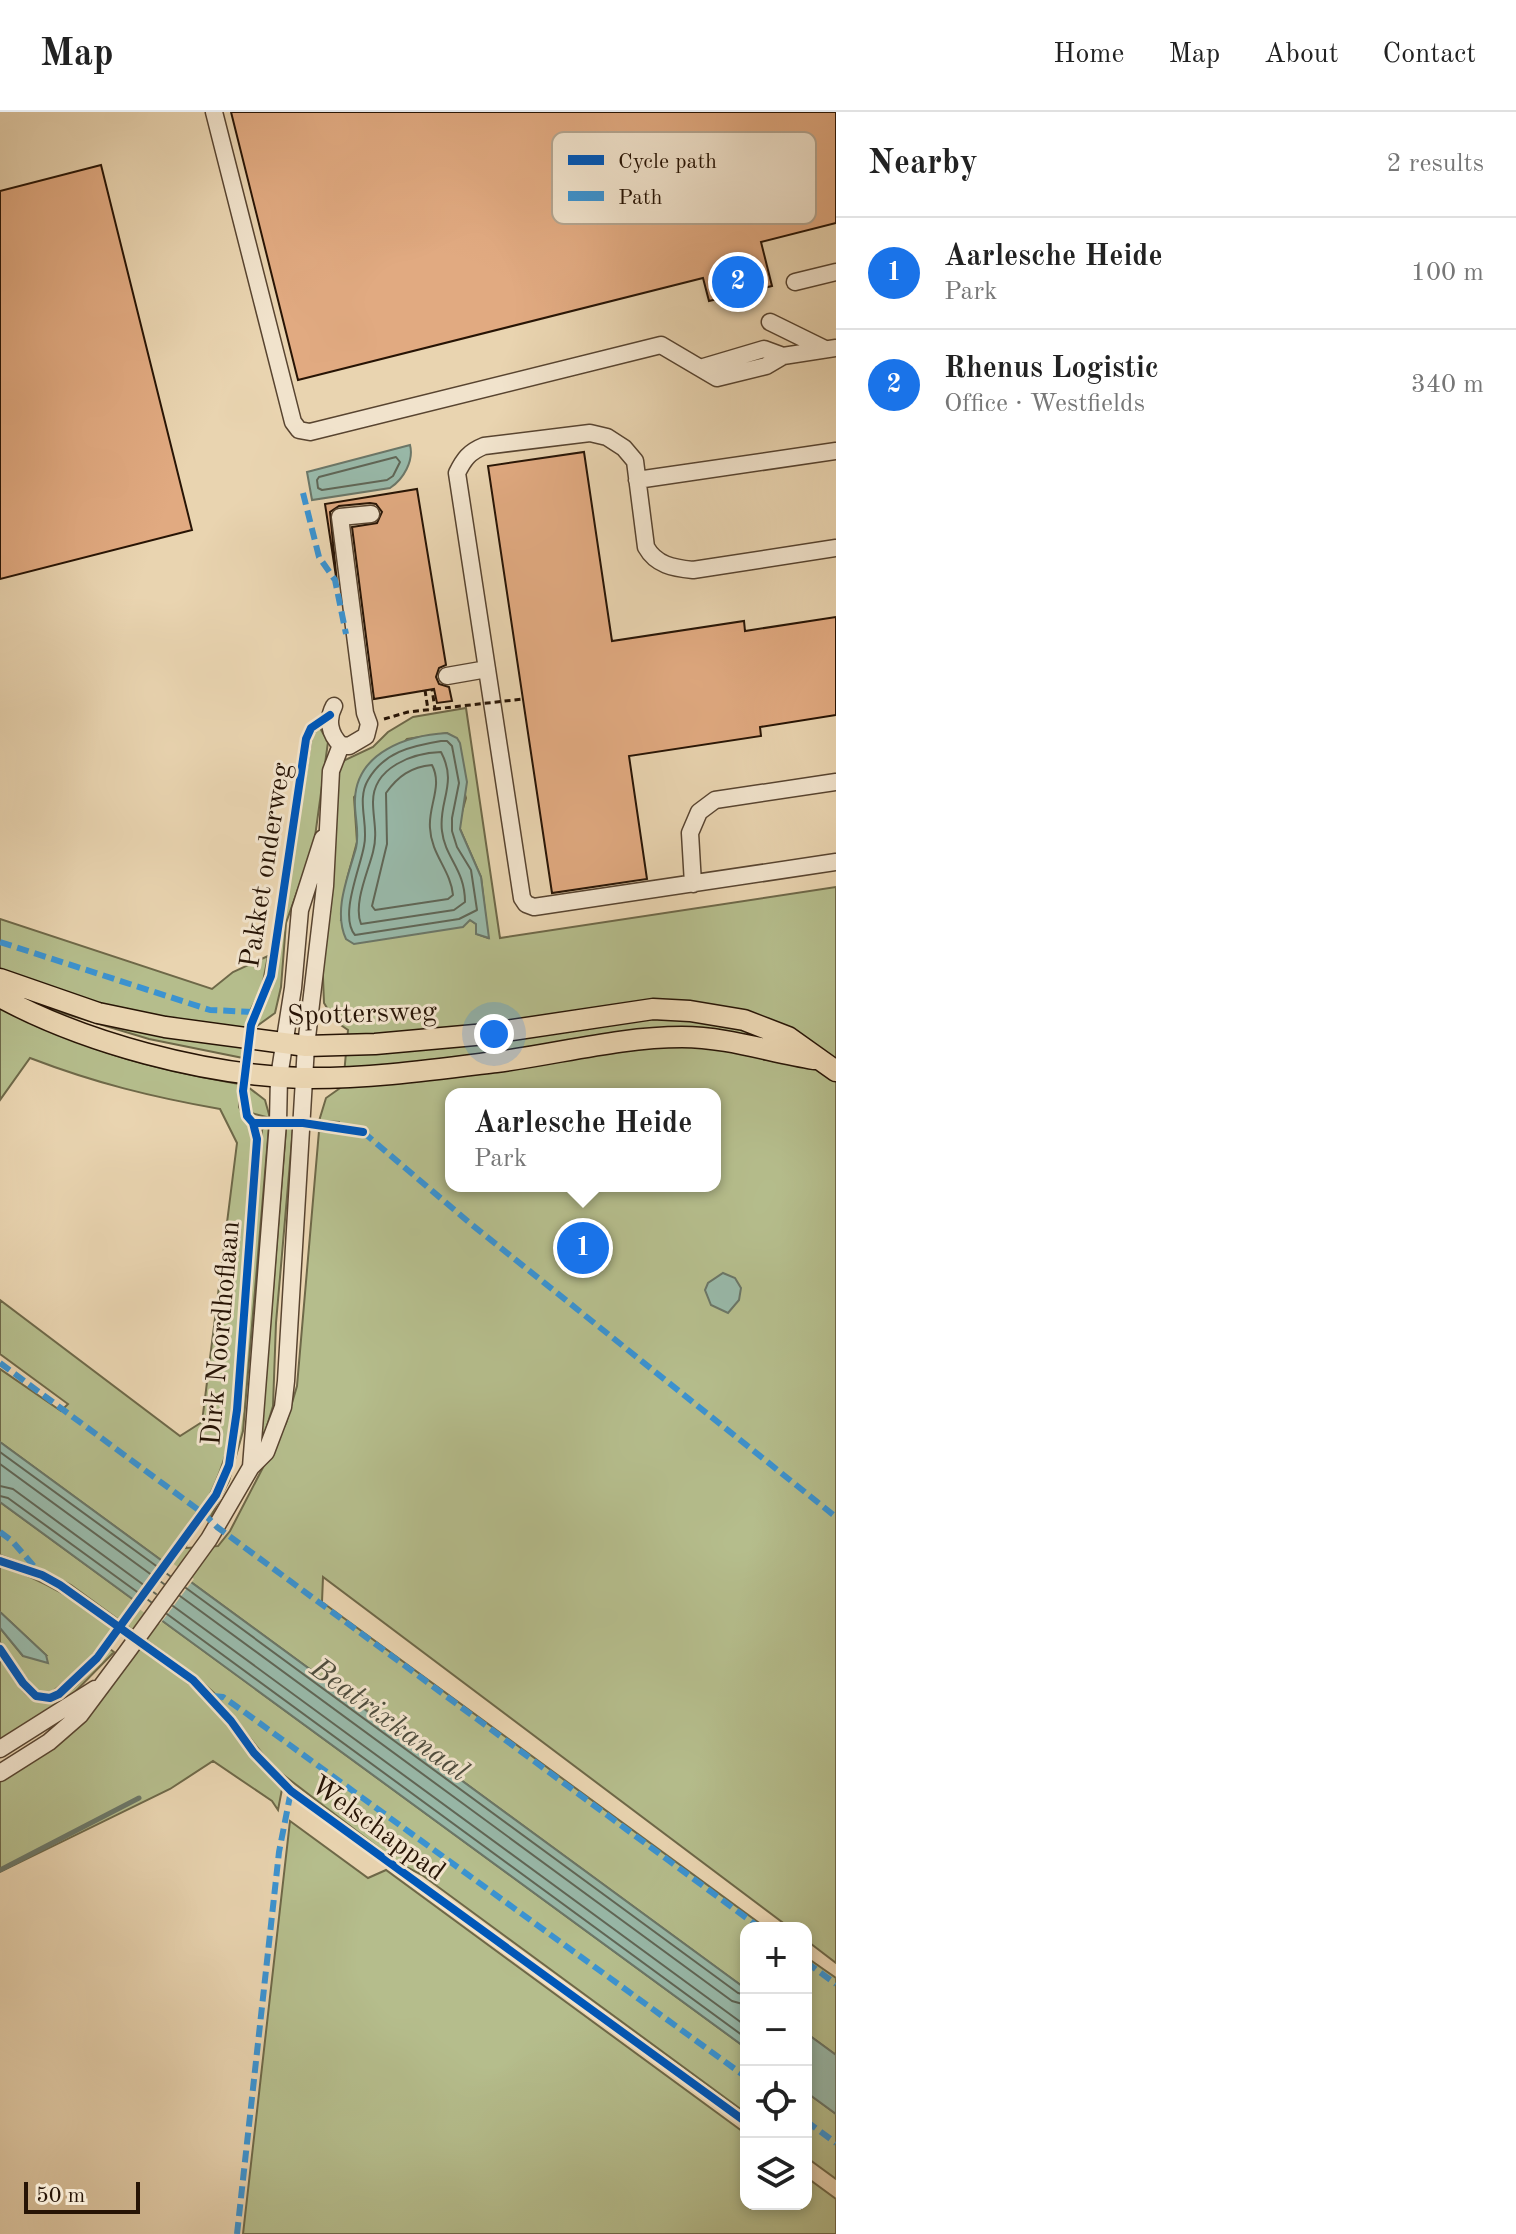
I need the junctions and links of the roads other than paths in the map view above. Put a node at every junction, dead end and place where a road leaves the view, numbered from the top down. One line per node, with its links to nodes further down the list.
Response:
1 (214, 112): 5 (street)
2 (836, 272): 3 (street)
3 (795, 282)
4 (770, 322): 5 (street)
5 (830, 348)
6 (836, 451): 7 (street)
7 (637, 480): 9 (street); 10 (street)
8 (371, 514): 13 (street)
9 (836, 548)
10 (487, 669): 11 (street); 17 (street)
11 (447, 676)
12 (334, 706): 13 (street, Pakket onderweg)
13 (341, 745): 15 (street, Pakket onderweg)
14 (836, 782): 17 (street)
15 (326, 829): 20 (street, Pakket onderweg); 21 (street, Pakket onderweg)
16 (836, 862): 17 (street)
17 (693, 884)
18 (0, 979): 20 (main road, Spottersweg)
19 (0, 997): 24 (main road, Spottersweg)
20 (284, 1044): 21 (main road, Spottersweg); 24 (street, Pakket onderweg)
21 (306, 1046): 22 (main road, Spottersweg); 25 (street, Pakket onderweg)
22 (818, 1059): 23 (main road, Spottersweg); 25 (main road, Spottersweg)
23 (836, 1071)
24 (279, 1077): 25 (main road, Spottersweg); 26 (street, Dirk Noordhoflaan)
25 (304, 1078): 26 (street, Dirk Noordhoflaan)
26 (251, 1467): 27 (street, Dirk Noordhoflaan)
27 (100, 1686): 28 (street, Dirk Noordhoflaan); 29 (street, Dirk Noordhoflaan)
28 (0, 1749)
29 (0, 1773)

